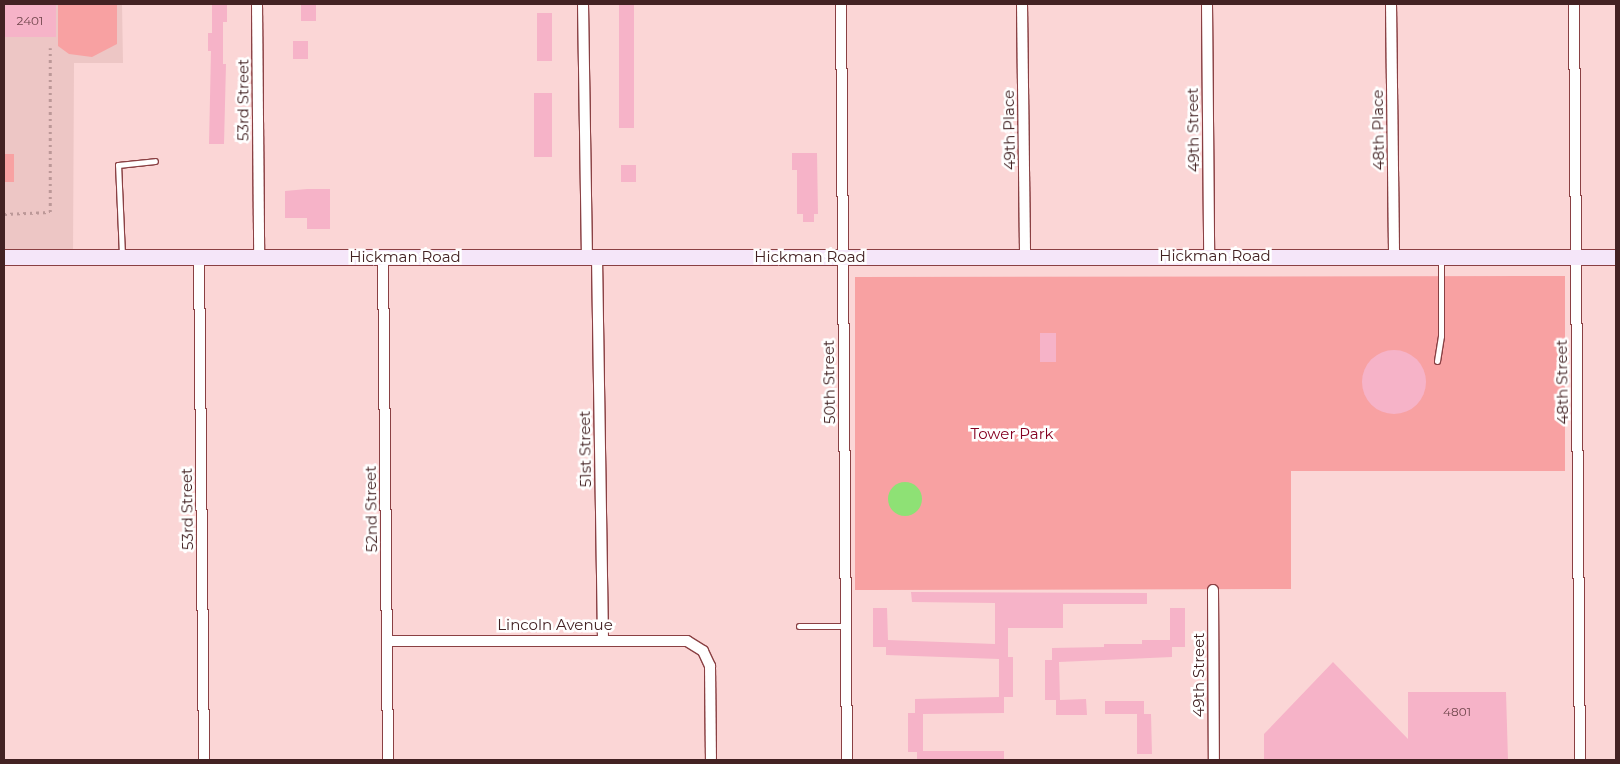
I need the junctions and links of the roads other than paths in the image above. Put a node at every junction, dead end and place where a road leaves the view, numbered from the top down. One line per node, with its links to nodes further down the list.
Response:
1 (257, 4): 17 (street, 53rd Street)
2 (583, 4): 19 (street, 51st Street)
3 (841, 4): 20 (street, 50th Street)
4 (1022, 4): 9 (street, 49th Place)
5 (1207, 4): 10 (street, 49th Street)
6 (1391, 4): 11 (street, 48th Place)
7 (1574, 4): 13 (street, 48th Street)
8 (155, 161): 15 (lane)
9 (1025, 256): 10 (main road, Hickman Road); 20 (main road, Hickman Road)
10 (1209, 256): 11 (main road, Hickman Road)
11 (1394, 256): 12 (main road, Hickman Road)
12 (1441, 256): 13 (main road, Hickman Road); 22 (lane)
13 (1576, 256): 21 (main road, Hickman Road); 33 (street, 48th Street)
14 (4, 257): 15 (main road, Hickman Road)
15 (122, 257): 16 (main road, Hickman Road)
16 (199, 257): 17 (main road, Hickman Road); 28 (street, 53rd Street)
17 (259, 257): 18 (main road, Hickman Road)
18 (383, 257): 19 (main road, Hickman Road); 27 (street, 52nd Street)
19 (592, 257): 20 (main road, Hickman Road); 26 (street, 51st Street)
20 (843, 257): 25 (street, 50th Street)
21 (1616, 257)
22 (1437, 361)
23 (1213, 590): 32 (street, 49th Street)
24 (800, 626): 25 (lane)
25 (846, 626): 31 (street, 50th Street)
26 (603, 640): 27 (street, Lincoln Avenue); 30 (street, Lincoln Avenue)
27 (387, 641): 29 (street, 52nd Street)
28 (204, 760)
29 (388, 760)
30 (711, 760)
31 (847, 760)
32 (1214, 760)
33 (1580, 760)

